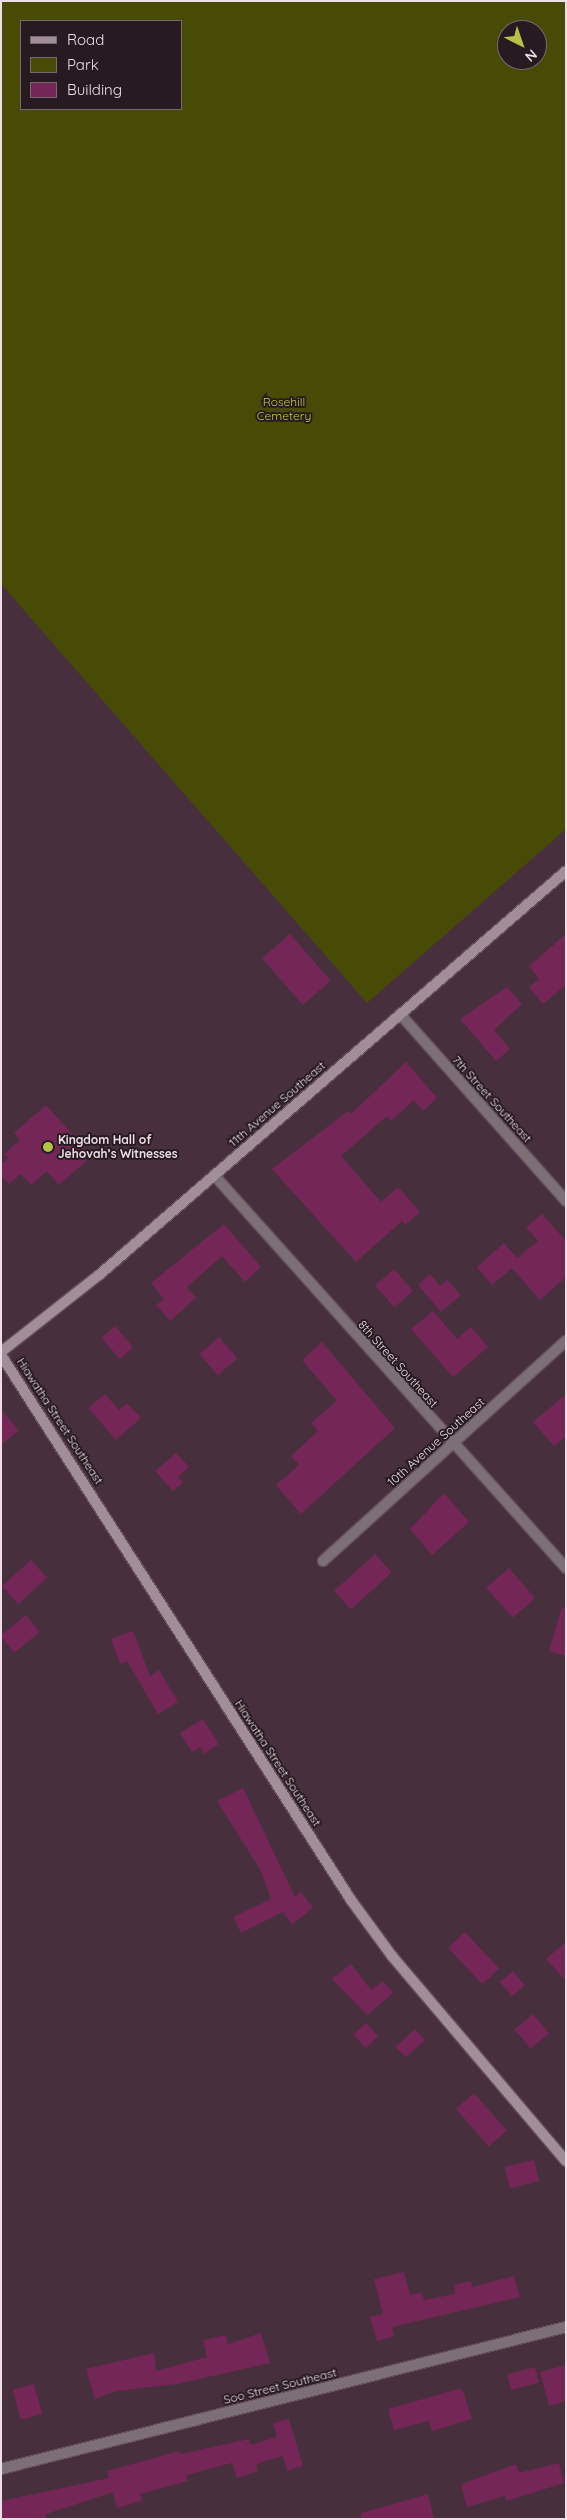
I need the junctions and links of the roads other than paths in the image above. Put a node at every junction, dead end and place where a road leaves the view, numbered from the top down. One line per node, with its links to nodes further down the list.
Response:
1 (566, 871): 2 (street, 11th Avenue Southeast)
2 (400, 1014): 3 (street, 11th Avenue Southeast); 4 (street, 7th Street Southeast)
3 (214, 1175): 6 (street, 11th Avenue Southeast); 7 (street, 8th Street Southeast)
4 (566, 1201)
5 (566, 1341): 7 (street, 10th Avenue Southeast)
6 (1, 1354): 10 (street, Hiawatha Street Southeast)
7 (452, 1444): 8 (street, 10th Avenue Southeast); 9 (street, 8th Street Southeast)
8 (323, 1562)
9 (566, 1568)
10 (564, 2156)
11 (566, 2327): 12 (street, Soo Street Southeast)
12 (1, 2469)

